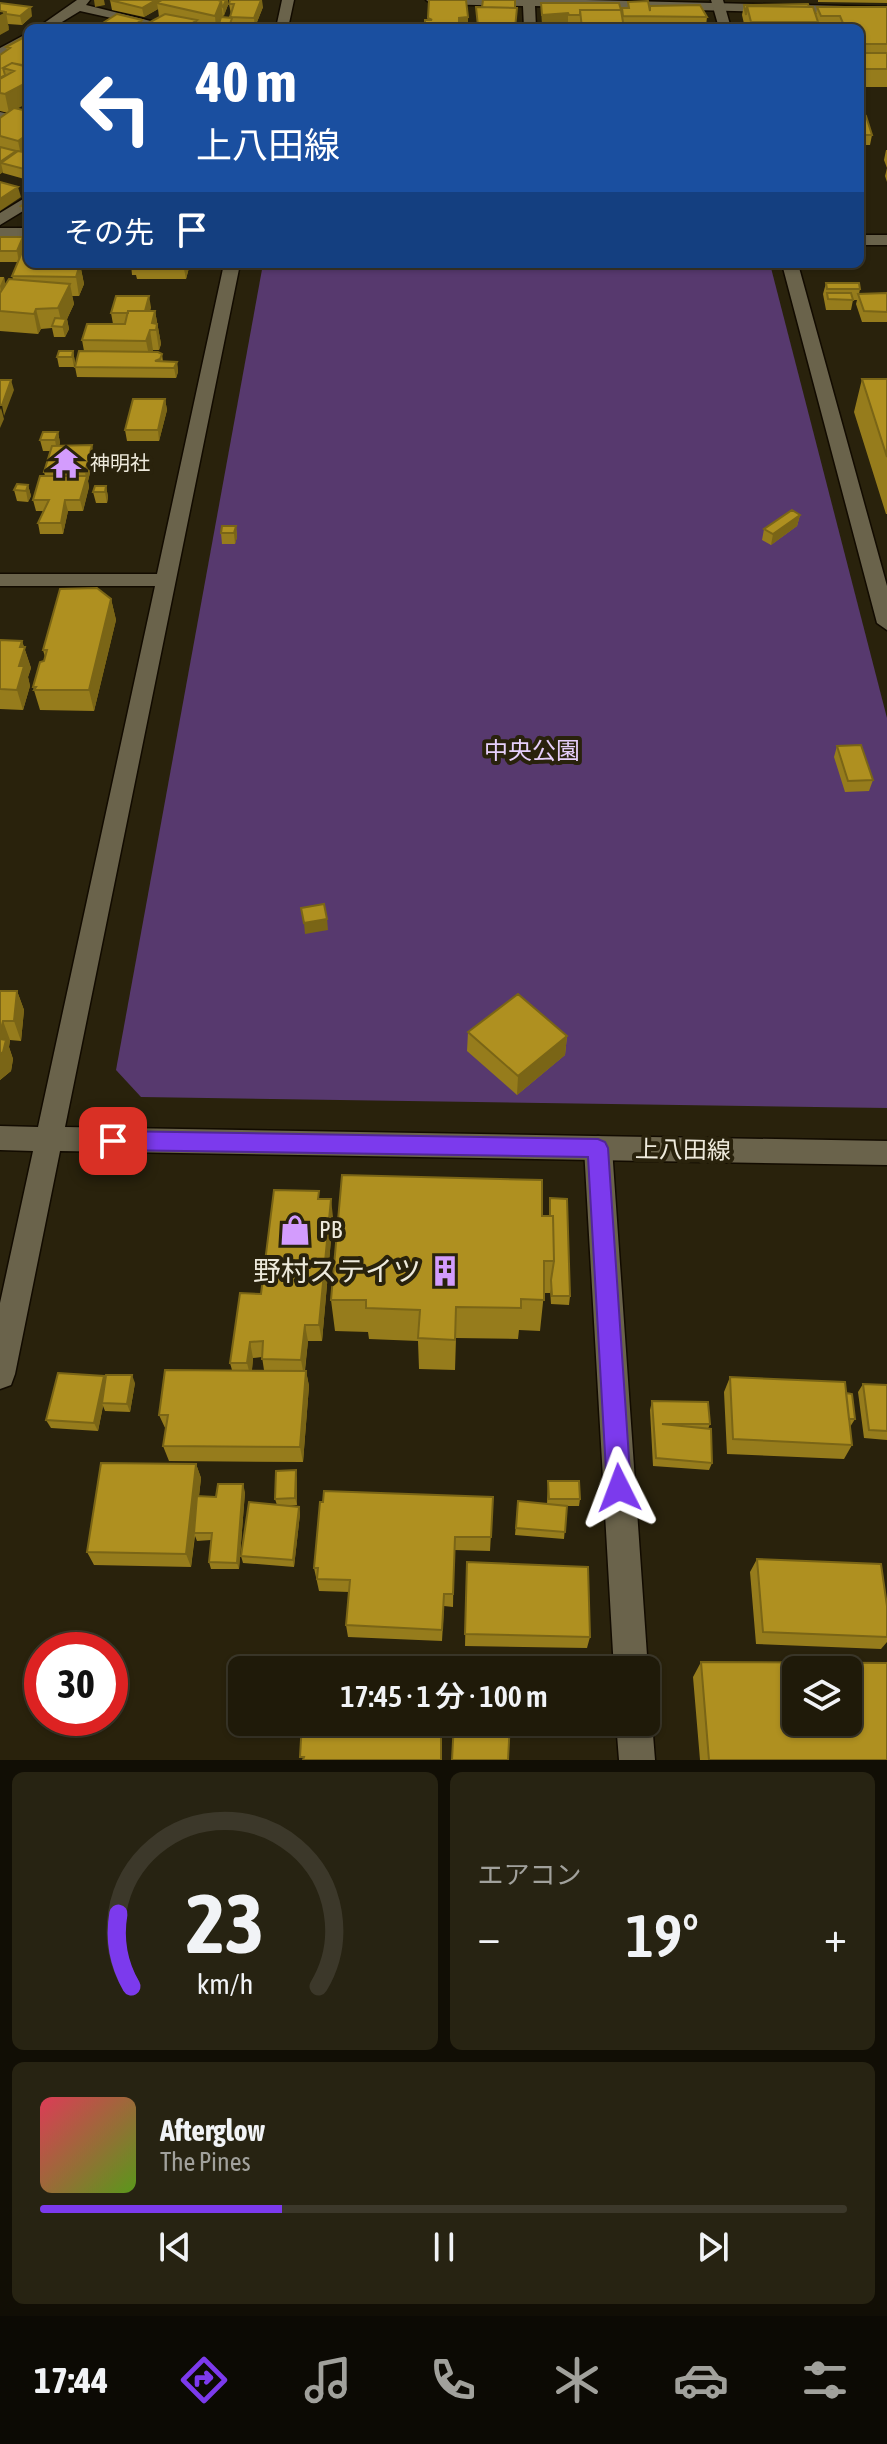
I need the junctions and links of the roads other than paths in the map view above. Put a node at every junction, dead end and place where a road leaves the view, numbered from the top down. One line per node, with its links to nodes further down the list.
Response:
1 (288, 0): 9 (street)
2 (432, 0): 3 (street)
3 (529, 1): 4 (street); 10 (street)
4 (718, 3): 6 (street); 11 (street)
5 (81, 4): 7 (street); 8 (street)
6 (887, 11)
7 (49, 24)
8 (150, 24)
9 (283, 24)
10 (530, 24)
11 (724, 24)
12 (24, 39): 13 (street)
13 (0, 54)
14 (0, 116): 15 (street)
15 (24, 118): 16 (street)
16 (0, 131)
17 (24, 204): 18 (street)
18 (0, 220)
19 (0, 233): 20 (street)
20 (24, 233)
21 (864, 240): 22 (street)
22 (887, 240)
23 (231, 268): 27 (street)
24 (791, 268): 25 (street)
25 (881, 575): 28 (street)
26 (0, 580): 27 (street)
27 (165, 580): 30 (street)
28 (887, 623)
29 (0, 1138): 30 (street, 上八田線)
30 (51, 1139): 31 (street, 上八田線); 33 (street)
31 (598, 1148): 32 (street, 上八田線); 34 (street)
32 (887, 1153)
33 (0, 1374)
34 (630, 1656)
35 (635, 1736): 36 (street)
36 (637, 1760)

